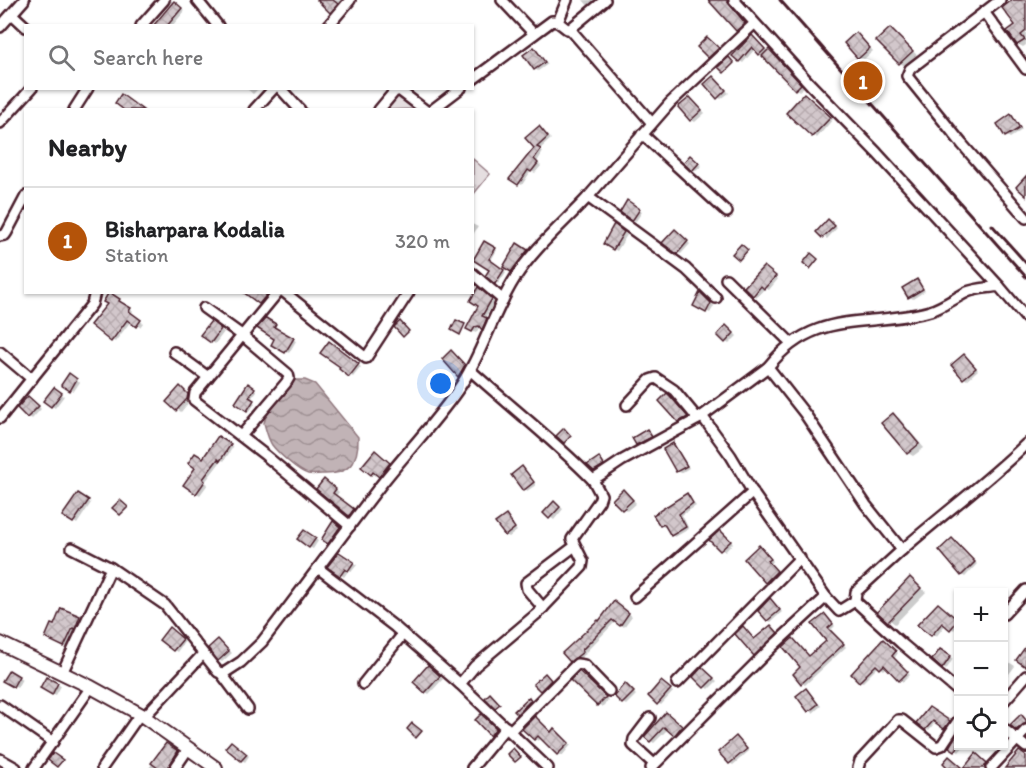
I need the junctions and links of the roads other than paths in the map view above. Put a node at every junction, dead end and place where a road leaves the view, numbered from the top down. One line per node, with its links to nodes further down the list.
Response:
1 (24, 0): 11 (street)
2 (164, 0): 13 (street)
3 (197, 0): 14 (street)
4 (350, 0): 15 (street)
5 (502, 0): 20 (street)
6 (567, 0): 12 (street)
7 (604, 0): 19 (street)
8 (734, 0): 16 (street)
9 (1000, 0): 10 (street)
10 (984, 12): 21 (street); 42 (street)
11 (12, 14): 17 (street); 18 (street)
12 (558, 22): 19 (street); 20 (street)
13 (143, 24)
14 (216, 24)
15 (330, 24)
16 (754, 24): 37 (street); 46 (street)
17 (24, 25)
18 (0, 27)
19 (570, 29): 37 (street)
20 (534, 34): 22 (street)
21 (1026, 69)
22 (474, 79)
23 (30, 90): 36 (street)
24 (87, 90): 30 (street)
25 (272, 90): 31 (street)
26 (282, 90): 32 (street)
27 (399, 90): 33 (street)
28 (399, 90): 34 (street)
29 (458, 90): 35 (street)
30 (75, 108)
31 (256, 108)
32 (298, 108)
33 (381, 108)
34 (422, 108)
35 (435, 108)
36 (0, 123)
37 (652, 123): 38 (street)
38 (642, 134): 39 (street); 41 (street)
39 (588, 197): 50 (street); 51 (street)
40 (24, 200): 43 (street)
41 (727, 212)
42 (1026, 218)
43 (0, 236)
44 (474, 275): 51 (street)
45 (726, 279): 55 (street)
46 (999, 286): 53 (street); 55 (street)
47 (94, 294): 61 (street)
48 (277, 294): 49 (street); 54 (street)
49 (408, 294)
50 (716, 298)
51 (503, 300): 59 (street)
52 (204, 308): 54 (street)
53 (1026, 318)
54 (243, 336): 60 (street); 65 (street)
55 (791, 343): 58 (street)
56 (0, 352): 61 (street)
57 (174, 352): 60 (street)
58 (768, 367): 64 (street); 72 (street)
59 (470, 370): 67 (street); 69 (street)
60 (208, 377): 65 (street)
61 (32, 379): 63 (street)
62 (627, 405): 64 (street)
63 (0, 418)
64 (700, 418): 67 (street); 68 (street)
65 (241, 436): 69 (street)
66 (1026, 444): 72 (street)
67 (593, 480): 70 (street)
68 (753, 492): 73 (street); 77 (street)
69 (350, 526): 75 (street)
70 (575, 546): 80 (street); 80 (street)
71 (72, 548): 74 (street)
72 (902, 550): 79 (street)
73 (800, 558): 78 (street); 88 (street)
74 (111, 568): 84 (street); 85 (street)
75 (318, 568): 82 (street); 86 (street)
76 (1026, 590): 81 (street)
77 (635, 597)
78 (826, 597): 79 (street); 108 (street)
79 (855, 601): 92 (street)
80 (543, 608): 90 (street)
81 (1008, 610)
82 (403, 634): 89 (street); 90 (street)
83 (0, 643): 85 (street)
84 (203, 654): 86 (street); 97 (street)
85 (62, 673): 91 (street)
86 (221, 673): 96 (street)
87 (1026, 676): 94 (street)
88 (677, 683)
89 (363, 684)
90 (460, 684): 100 (street)
91 (91, 687): 97 (street); 104 (street)
92 (954, 688)
93 (609, 691): 100 (street)
94 (1008, 696)
95 (0, 705): 104 (street)
96 (248, 709)
97 (142, 716): 106 (street); 111 (street)
98 (651, 718): 108 (street)
99 (954, 727): 116 (street)
100 (508, 729): 114 (street); 115 (street)
101 (1026, 730): 103 (street)
102 (1008, 732): 103 (street)
103 (1016, 739): 105 (street); 117 (street)
104 (53, 742): 110 (street)
105 (1026, 747)
106 (188, 749): 112 (street); 113 (street)
107 (0, 759): 109 (street)
108 (652, 766)
109 (16, 768)
110 (34, 768)
111 (102, 768)
112 (175, 768)
113 (216, 768)
114 (472, 768)
115 (548, 768)
116 (858, 768)
117 (991, 768)

